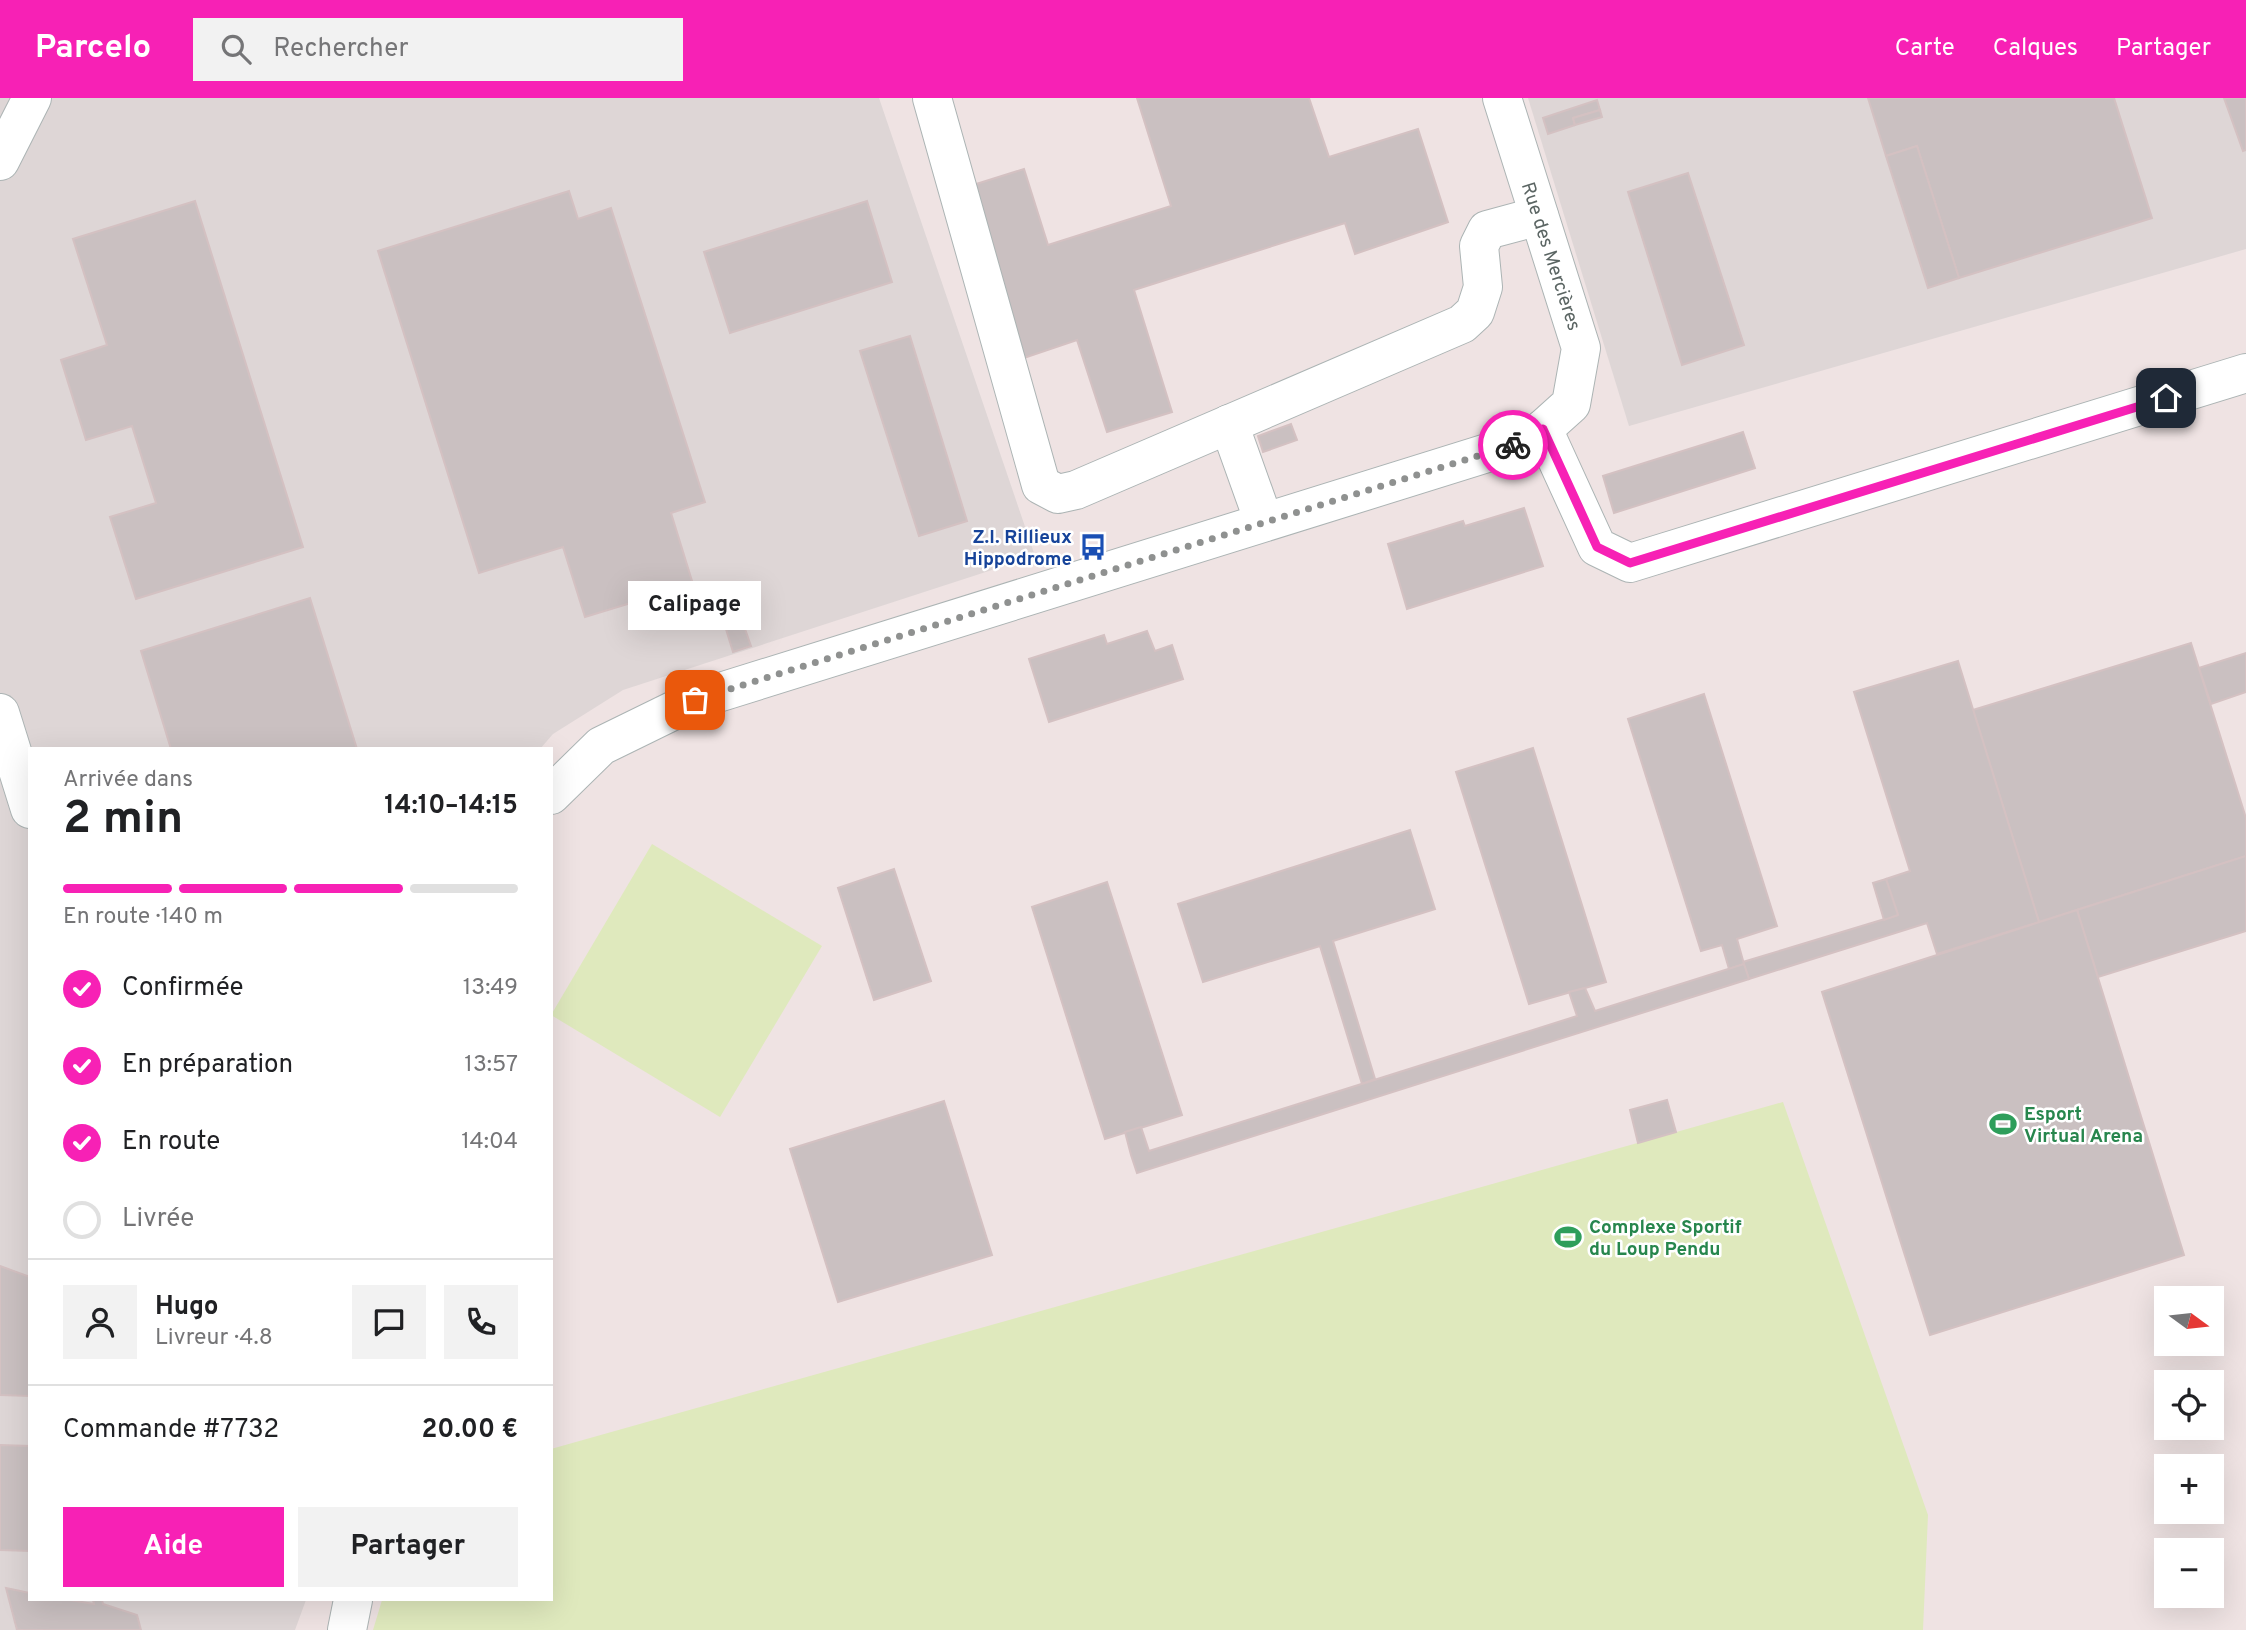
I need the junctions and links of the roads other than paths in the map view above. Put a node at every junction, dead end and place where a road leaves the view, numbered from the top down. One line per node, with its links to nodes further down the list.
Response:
1 (32, 98): 4 (street)
2 (932, 98): 7 (street)
3 (1502, 98): 5 (street, Rue des Mercières)
4 (0, 161)
5 (1539, 216): 7 (street); 8 (street, Rue des Mercières)
6 (2246, 373): 8 (street)
7 (1229, 424): 9 (street)
8 (1543, 429): 9 (street, Rue des Mercières)
9 (1264, 522): 11 (street, Rue des Mercières)
10 (0, 713): 12 (street)
11 (553, 793)
12 (28, 803)
13 (353, 1601): 14 (street)
14 (346, 1630)

